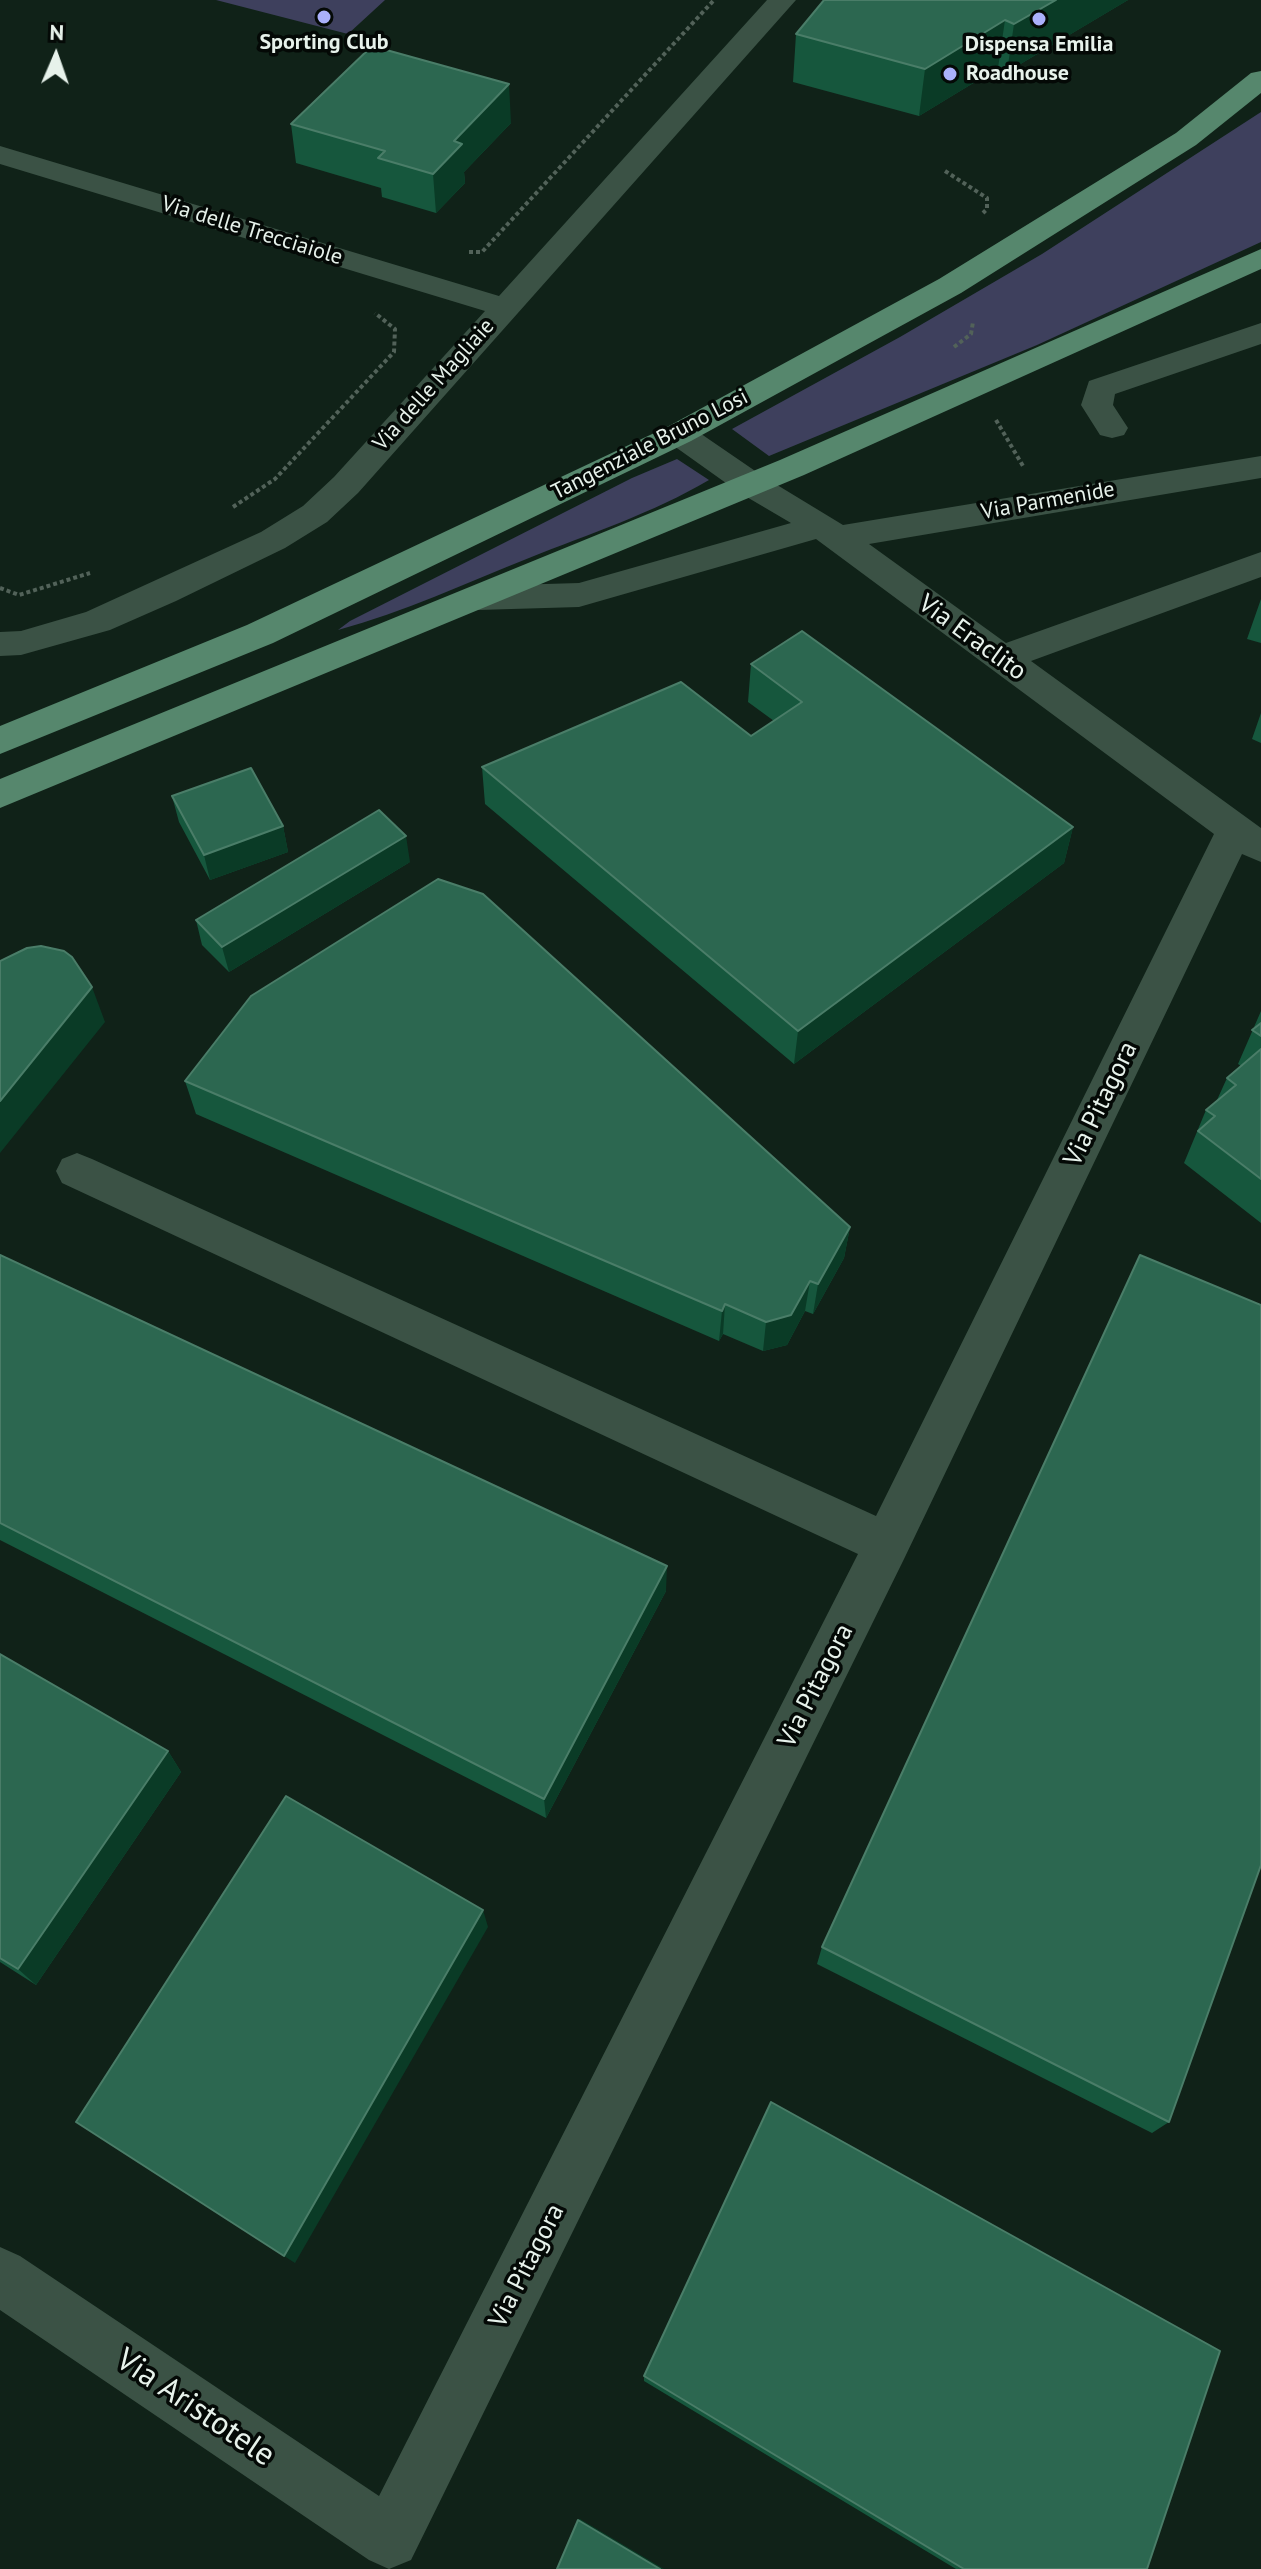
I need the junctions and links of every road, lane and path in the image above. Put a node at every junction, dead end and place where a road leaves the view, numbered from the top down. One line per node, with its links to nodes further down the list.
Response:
1 (714, 0): 5 (path)
2 (782, 0): 7 (street, Via delle Magliaie)
3 (1261, 79): 11 (main road, Tangenziale Bruno Losi)
4 (0, 155): 7 (street, Via delle Trecciaiole)
5 (467, 252)
6 (1261, 258): 13 (main road)
7 (504, 307): 20 (street, Via delle Magliaie)
8 (363, 309): 14 (path)
9 (1261, 333): 10 (street)
10 (1112, 428)
11 (679, 434): 13 (street, Via Eraclito); 22 (main road, Tangenziale Bruno Losi)
12 (1261, 467): 15 (street, Via Parmenide)
13 (752, 485): 15 (street, Via Eraclito); 19 (main road)
14 (229, 509)
15 (828, 532): 19 (street, Via Parmenide); 21 (street, Via Eraclito)
16 (1261, 564): 21 (street)
17 (103, 569): 18 (path)
18 (0, 588)
19 (478, 598): 23 (main road)
20 (0, 644)
21 (1000, 659): 24 (street, Via Eraclito)
22 (0, 741)
23 (0, 794)
24 (1248, 839): 26 (street, Via Pitagora)
25 (77, 1171): 26 (street)
26 (887, 1544): 28 (street, Via Pitagora)
27 (0, 2276): 28 (street, Via Aristotele)
28 (390, 2539)

